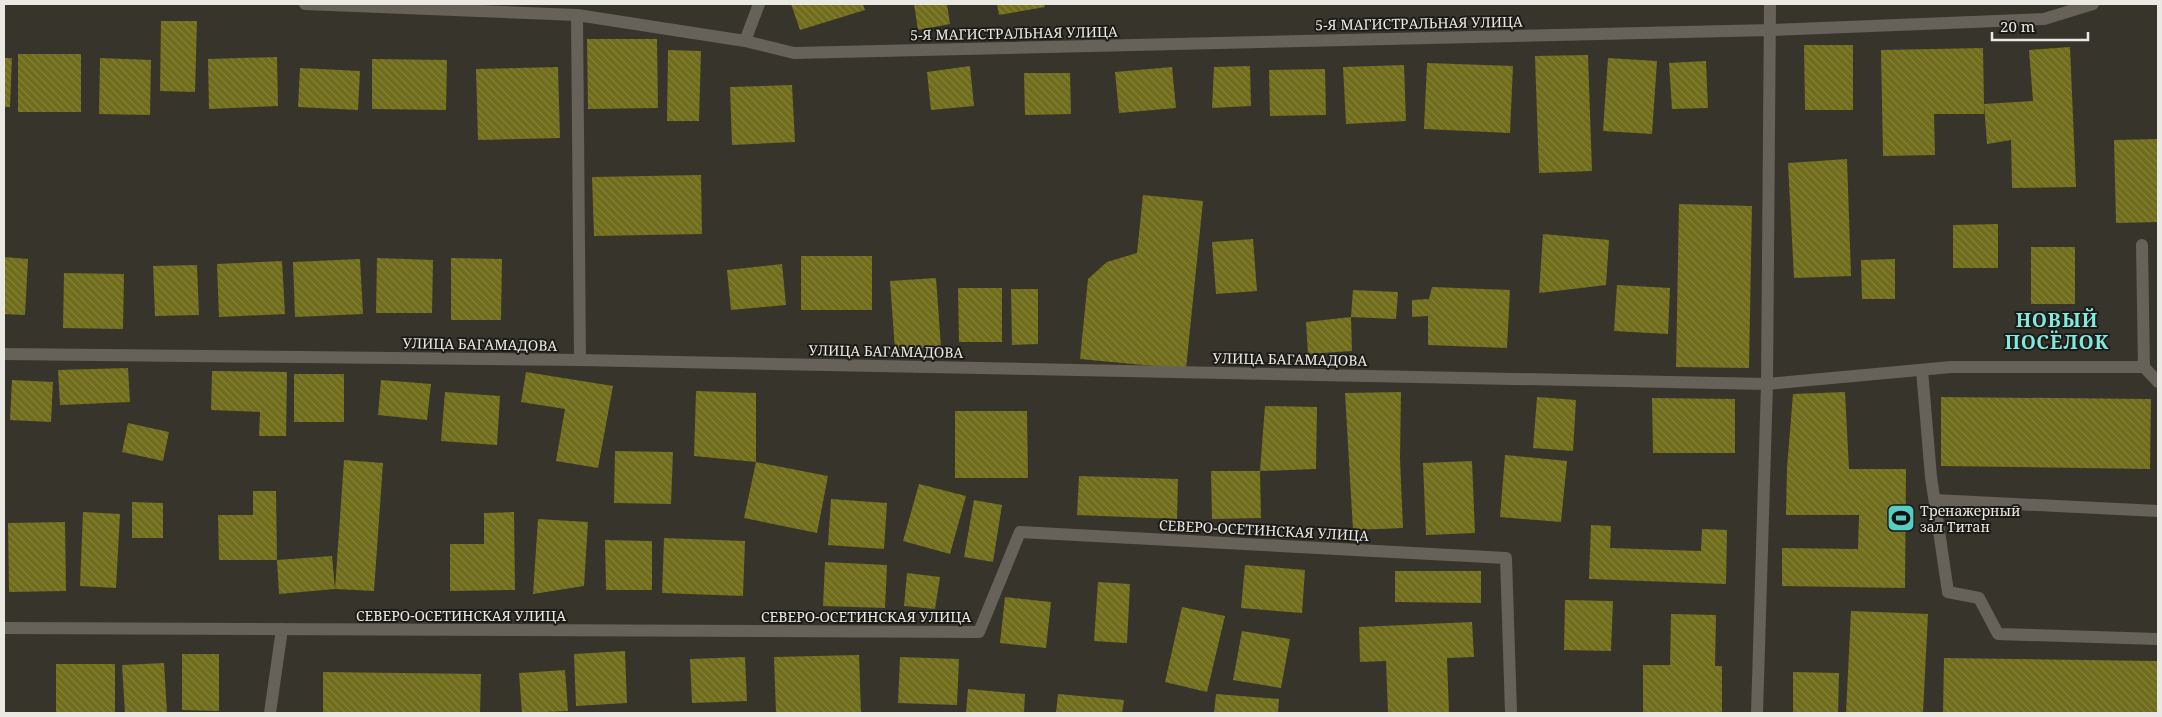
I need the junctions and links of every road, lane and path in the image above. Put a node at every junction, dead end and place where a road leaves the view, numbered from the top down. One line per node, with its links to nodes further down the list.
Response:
1 (305, 4): 5 (street, 5-Я МАГИСТРАЛЬНАЯ УЛИЦА)
2 (759, 4): 7 (street)
3 (1770, 4): 6 (street)
4 (2093, 4): 6 (street, 5-Я МАГИСТРАЛЬНАЯ УЛИЦА)
5 (577, 14): 7 (street, 5-Я МАГИСТРАЛЬНАЯ УЛИЦА); 10 (street)
6 (1770, 30): 7 (street, 5-Я МАГИСТРАЛЬНАЯ УЛИЦА); 14 (street)
7 (745, 41)
8 (2142, 245): 11 (street)
9 (4, 354): 10 (street, УЛИЦА БАГАМАДОВА)
10 (580, 360): 14 (street, УЛИЦА БАГАМАДОВА)
11 (2144, 367): 12 (street, УЛИЦА БАГАМАДОВА); 13 (street)
12 (1922, 370): 14 (street, УЛИЦА БАГАМАДОВА); 15 (street)
13 (2158, 382)
14 (1767, 384): 22 (street)
15 (1935, 500): 16 (street); 19 (street)
16 (2158, 511)
17 (4, 628): 18 (street, СЕВЕРО-ОСЕТИНСКАЯ УЛИЦА)
18 (282, 629): 20 (street); 21 (street, СЕВЕРО-ОСЕТИНСКАЯ УЛИЦА)
19 (2158, 639)
20 (270, 713)
21 (1511, 713)
22 (1757, 713)

